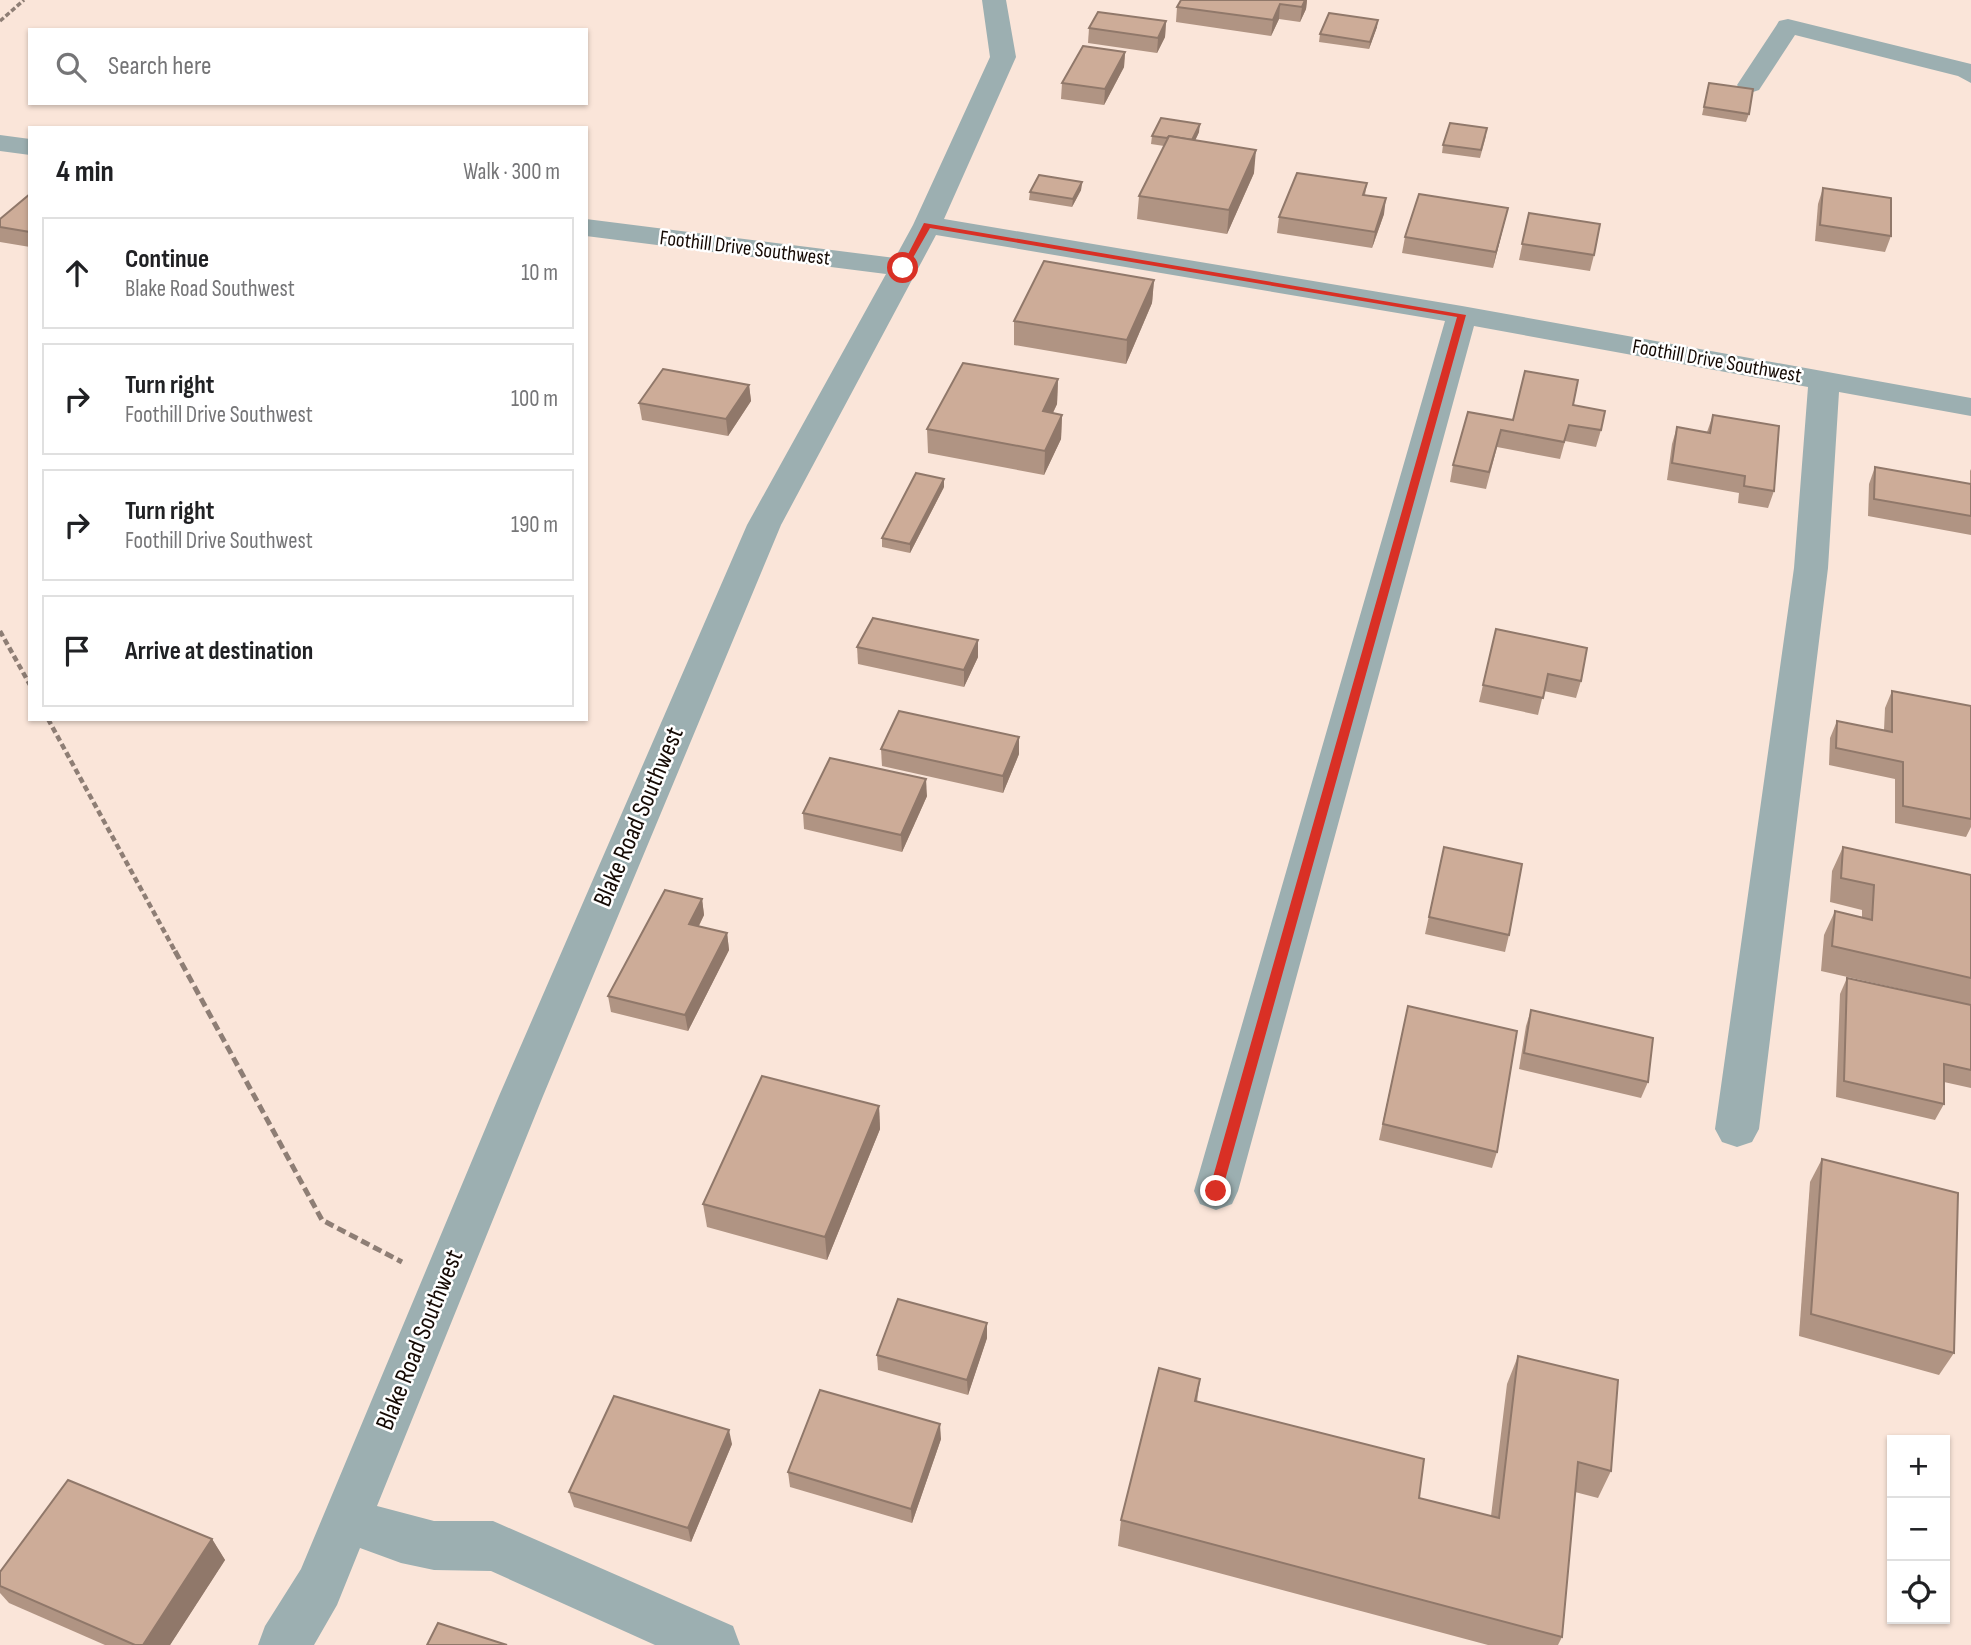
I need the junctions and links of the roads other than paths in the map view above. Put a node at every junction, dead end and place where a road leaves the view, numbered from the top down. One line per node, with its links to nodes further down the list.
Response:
1 (994, 0): 8 (street, Blake Road Southwest)
2 (1786, 0): 3 (street)
3 (1788, 26): 4 (street); 5 (street)
4 (1971, 75)
5 (1750, 85)
6 (0, 143): 7 (street)
7 (28, 147)
8 (927, 225): 10 (street, Blake Road Southwest); 11 (street, Foothill Drive Southwest)
9 (588, 227): 10 (street, Foothill Drive Southwest)
10 (903, 268): 16 (street, Blake Road Southwest)
11 (1462, 315): 12 (street, Foothill Drive Southwest); 15 (street)
12 (1824, 381): 13 (street, Foothill Drive Southwest); 14 (street)
13 (1971, 407)
14 (1737, 1129)
15 (1216, 1191)
16 (346, 1518): 17 (street, Blake Road Southwest); 18 (street)
17 (284, 1645)
18 (714, 1645)

